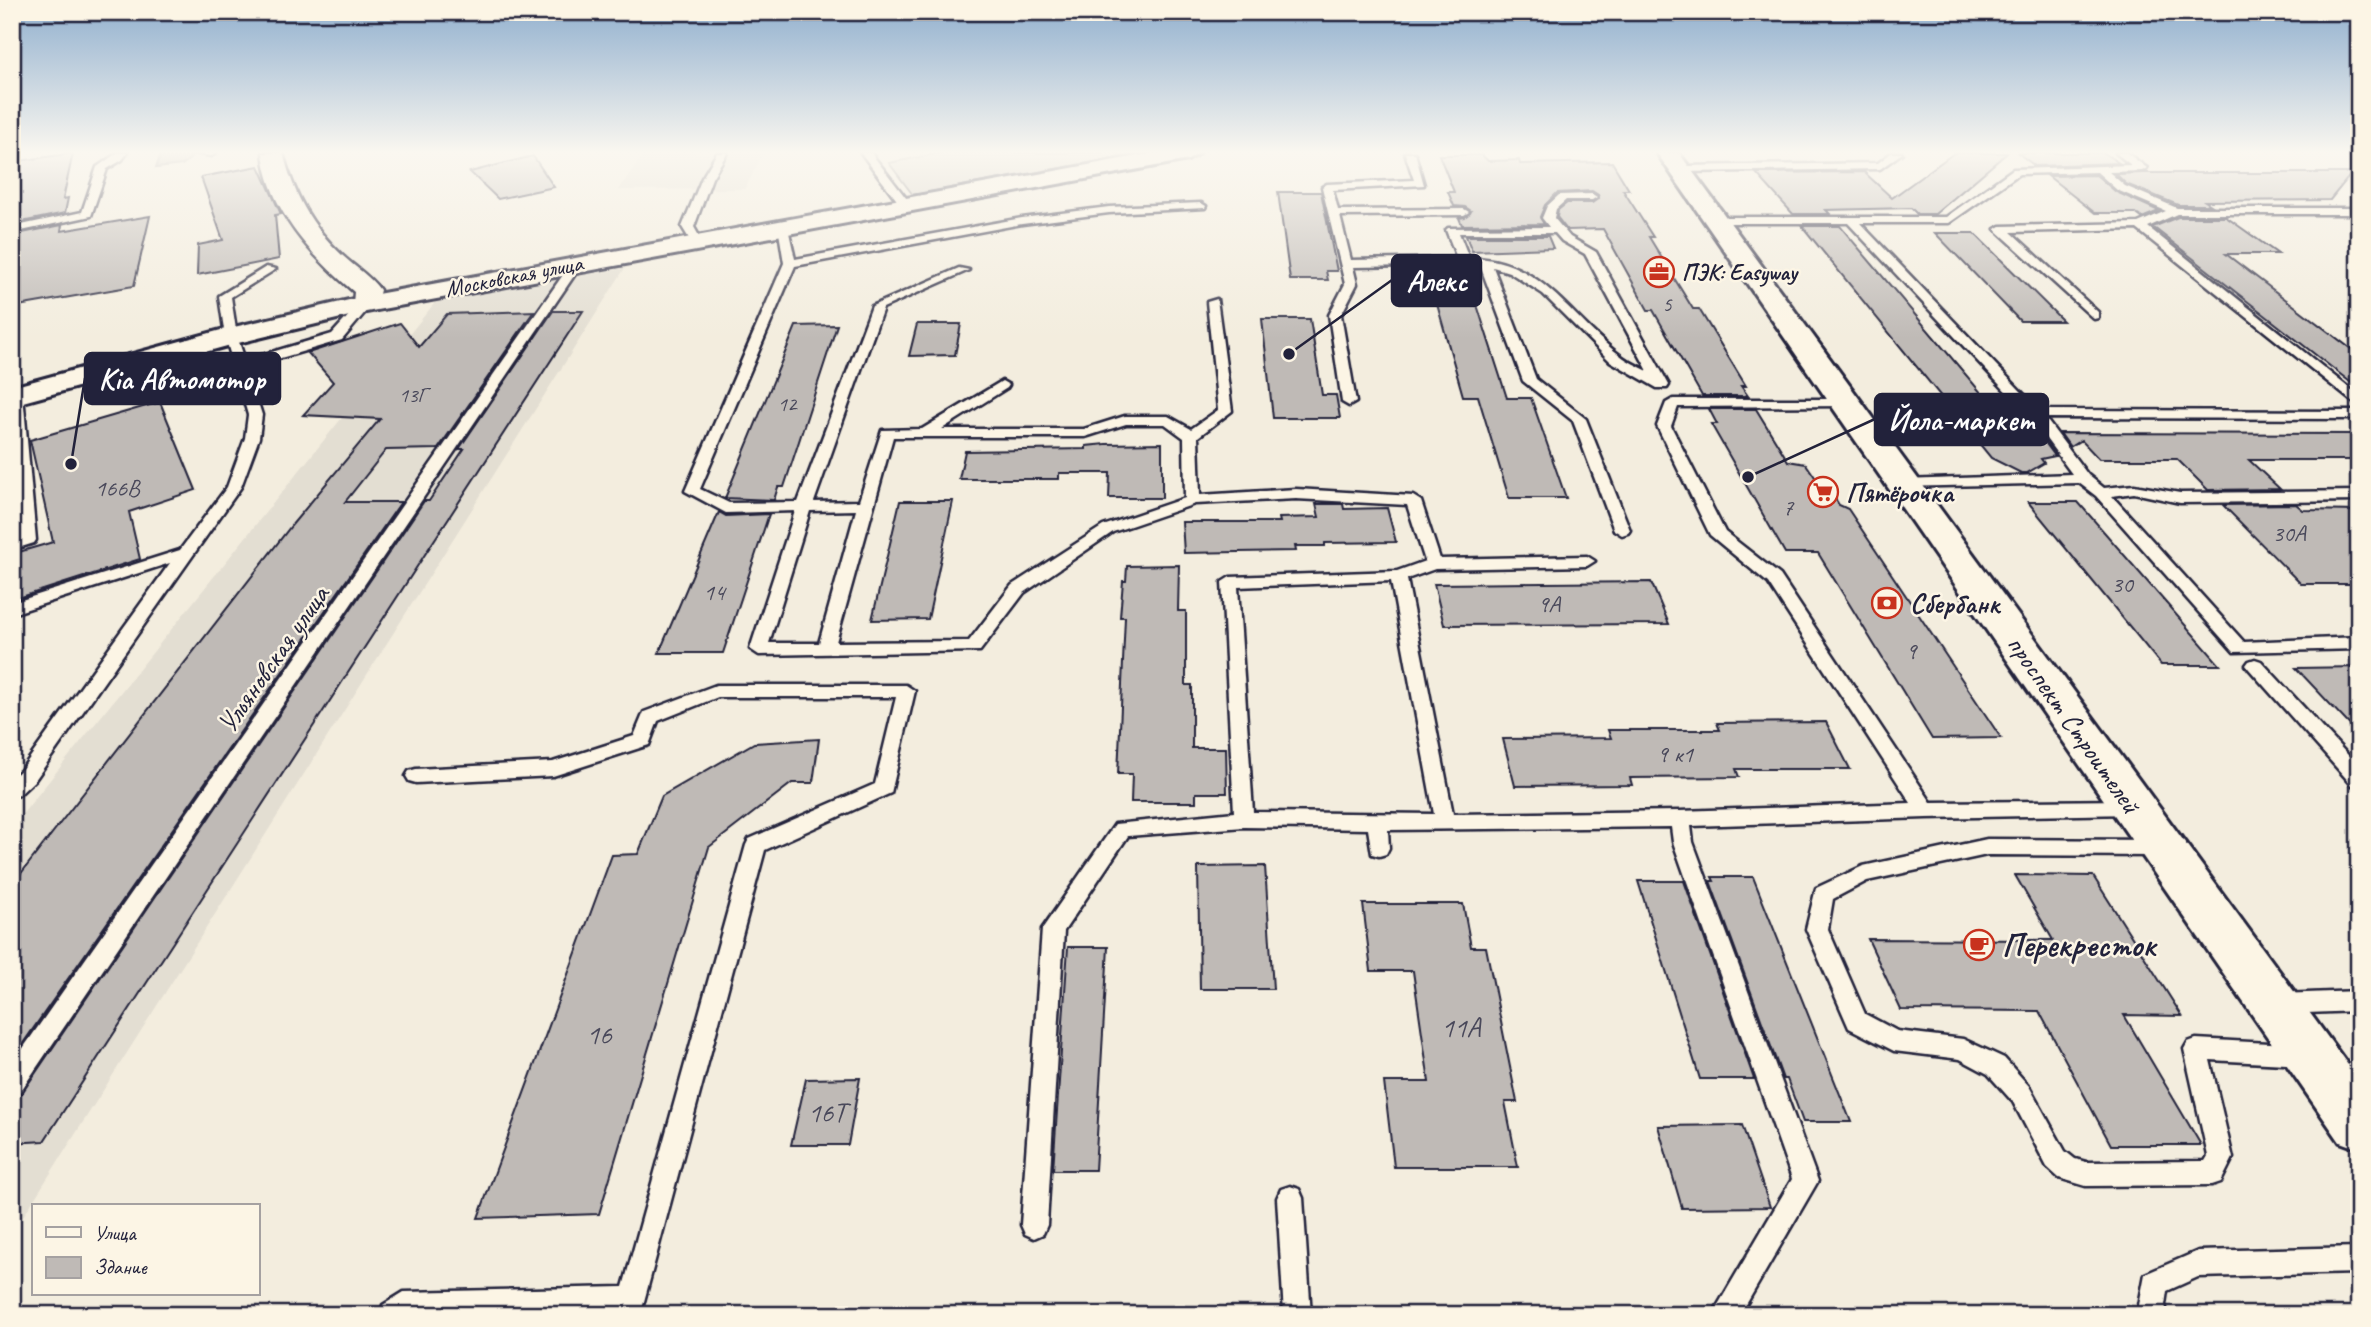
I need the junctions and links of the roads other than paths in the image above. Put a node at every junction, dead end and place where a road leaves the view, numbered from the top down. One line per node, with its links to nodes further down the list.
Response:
1 (83, 215): 15 (lane)
2 (296, 215): 26 (street)
3 (693, 215): 17 (lane)
4 (852, 215): 14 (main road, Московская улица)
5 (1072, 215): 21 (lane)
6 (1334, 215): 22 (lane)
7 (1549, 215): 16 (lane)
8 (1712, 215): 11 (main road, проспект Строителей)
9 (1956, 215): 12 (lane)
10 (2166, 215): 13 (lane)
11 (1716, 220): 12 (lane); 35 (main road, проспект Строителей)
12 (1852, 221): 37 (lane)
13 (2140, 226): 27 (lane); 36 (lane)
14 (782, 228): 17 (main road, Московская улица); 21 (lane)
15 (12, 230)
16 (1560, 230): 18 (lane); 31 (lane)
17 (697, 243): 20 (main road, Московская улица)
18 (1464, 261): 19 (lane); 22 (lane)
19 (1485, 261): 31 (lane); 48 (lane)
20 (576, 264): 26 (main road, Московская улица); 72 (lane, Ульяновская улица)
21 (790, 264): 47 (lane)
22 (1346, 264): 33 (lane)
23 (270, 269): 28 (lane)
24 (963, 270): 47 (lane)
25 (1213, 302): 40 (lane)
26 (366, 304): 28 (main road, Московская улица); 29 (lane)
27 (2094, 315)
28 (231, 337): 29 (lane); 32 (main road, Московская улица)
29 (240, 366): 50 (lane)
30 (1002, 385): 39 (lane)
31 (1662, 385): 34 (lane)
32 (14, 396): 49 (lane)
33 (1349, 402)
34 (1673, 403): 35 (lane); 62 (lane)
35 (1846, 403): 42 (main road, проспект Строителей)
36 (2359, 403)
37 (2035, 414): 38 (lane); 41 (lane)
38 (2359, 415)
39 (925, 433): 40 (lane); 46 (lane)
40 (1191, 436): 45 (lane)
41 (2083, 478): 42 (lane); 43 (lane)
42 (1904, 484): 61 (main road, проспект Строителей)
43 (2101, 493): 44 (lane); 55 (lane)
44 (2359, 496)
45 (1193, 500): 52 (lane); 56 (lane)
46 (865, 505): 47 (lane); 56 (lane)
47 (804, 507): 56 (lane)
48 (1622, 530)
49 (12, 545)
50 (186, 553): 54 (lane); 60 (lane)
51 (1587, 561): 52 (lane)
52 (1434, 564): 53 (lane)
53 (1398, 576): 63 (lane); 66 (lane)
54 (12, 609)
55 (2359, 643)
56 (826, 648)
57 (2255, 665): 59 (lane)
58 (416, 775): 77 (lane)
59 (2359, 780)
60 (12, 790)
61 (2133, 807): 62 (lane); 68 (main road, проспект Строителей)
62 (1926, 810): 64 (lane)
63 (1244, 819): 65 (lane); 75 (lane)
64 (1680, 819): 66 (lane); 79 (lane)
65 (1377, 822): 66 (lane); 67 (lane)
66 (1445, 822)
67 (1379, 848)
68 (2162, 848): 70 (main road, проспект Строителей); 71 (lane)
69 (2359, 1001): 70 (lane)
70 (2273, 1004): 71 (main road, проспект Строителей)
71 (2310, 1055): 73 (main road, проспект Строителей)
72 (12, 1084)
73 (2359, 1124)
74 (1290, 1198): 78 (lane)
75 (1034, 1226)
76 (2359, 1259): 80 (lane)
77 (393, 1315)
78 (1297, 1315)
79 (1725, 1315)
80 (2155, 1315)

